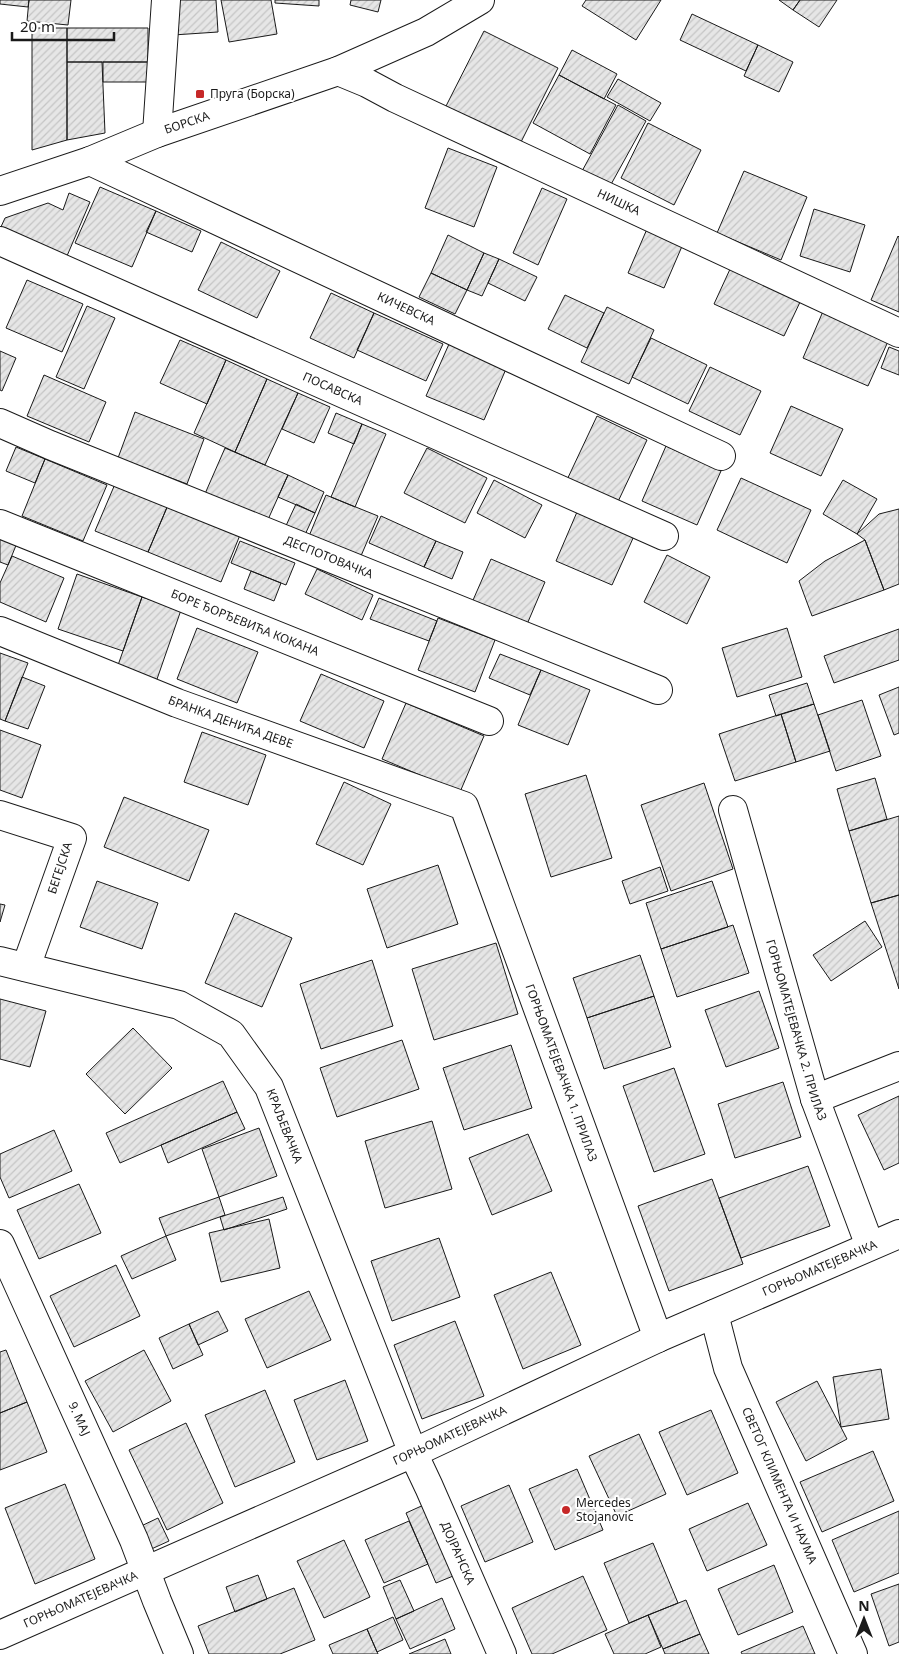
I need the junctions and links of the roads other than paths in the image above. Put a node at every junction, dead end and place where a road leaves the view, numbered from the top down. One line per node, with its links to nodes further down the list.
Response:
1 (166, 0): 4 (street)
2 (480, 0): 3 (street, БОРСКА)
3 (338, 71): 4 (street, БОРСКА); 8 (street, НИШКА)
4 (157, 132): 5 (street, БОРСКА)
5 (90, 161): 6 (street, БОРСКА); 10 (street, КИЧЕВСКА)
6 (0, 192)
7 (0, 241): 12 (street, ПОСАВСКА)
8 (899, 334)
9 (0, 423): 14 (street, ДЕСПОТОВАЧКА)
10 (721, 456)
11 (0, 524): 15 (street, БОРЕ ЂОРЂЕВИЋА КОКАНА)
12 (664, 536)
13 (0, 631): 16 (street, БРАНКА ДЕНИЋА ДЕВЕ)
14 (658, 690)
15 (489, 721)
16 (464, 806): 27 (street, ГОРЊОМАТЕЈЕВАЧКА 1. ПРИЛАЗ)
17 (733, 810): 21 (street, ГОРЊОМАТЕЈЕВАЧКА 2. ПРИЛАЗ)
18 (0, 816): 19 (street, БЕГЕЈСКА)
19 (13, 964): 28 (street, КРАЉЕВАЧКА)
20 (899, 1066): 21 (street)
21 (815, 1099): 24 (street, ГОРЊОМАТЕЈЕВАЧКА 2. ПРИЛАЗ)
22 (899, 1234): 24 (street, ГОРЊОМАТЕЈЕВАЧКА)
23 (0, 1244): 25 (street, 9. МАЈ)
24 (870, 1246): 26 (street, ГОРЊОМАТЕЈЕВАЧКА)
25 (10, 1292): 29 (street, 9. МАЈ)
26 (714, 1314): 27 (street, ГОРЊОМАТЕЈЕВАЧКА); 33 (street, СВЕТОГ КЛИМЕНТА И НАУМА)
27 (658, 1338): 28 (street, ГОРЊОМАТЕЈЕВАЧКА)
28 (413, 1453): 29 (street, ГОРЊОМАТЕЈЕВАЧКА); 32 (street, ДОЈРАНСКА)
29 (146, 1571): 30 (street, ГОРЊОМАТЕЈЕВАЧКА); 31 (street, 9. МАЈ)
30 (0, 1635)
31 (179, 1654)
32 (502, 1654)
33 (853, 1654)

